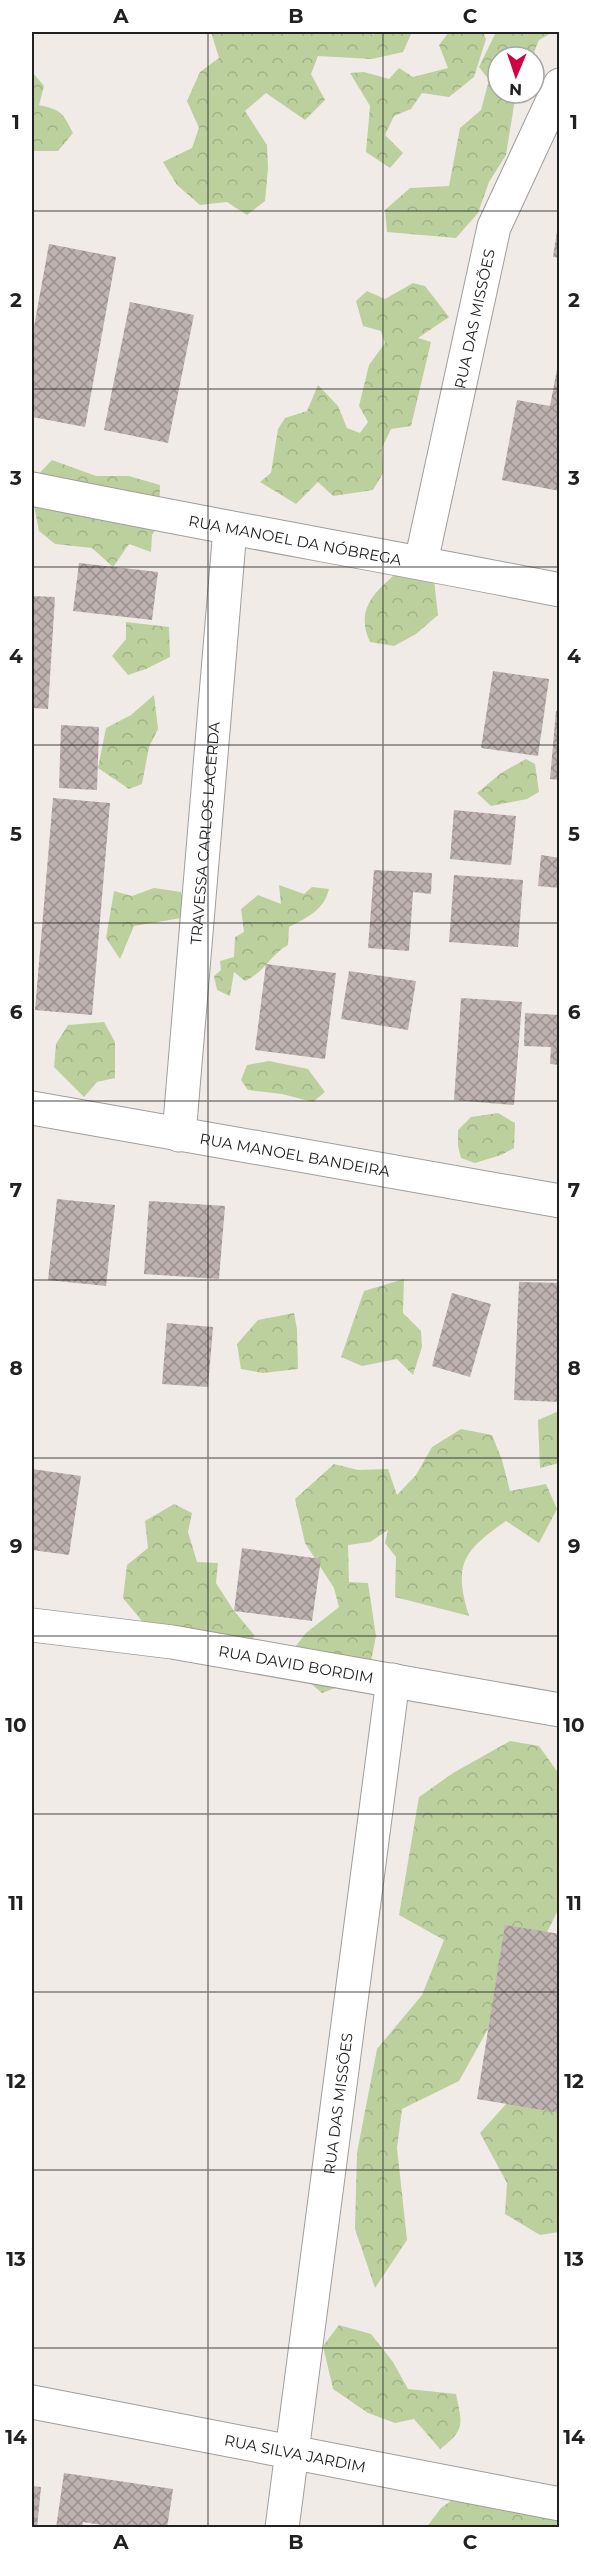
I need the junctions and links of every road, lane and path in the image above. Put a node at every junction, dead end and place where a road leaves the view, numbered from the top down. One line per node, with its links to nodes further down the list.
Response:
1 (560, 85): 4 (street, RUA DAS MISSÕES)
2 (32, 489): 3 (street, RUA MANOEL DA NÓBREGA)
3 (230, 529): 4 (street, RUA MANOEL DA NÓBREGA); 7 (street, TRAVESSA CARLOS LACERDA)
4 (421, 562): 5 (street, RUA MANOEL DA NÓBREGA)
5 (560, 590)
6 (32, 1108): 7 (street, RUA MANOEL BANDEIRA)
7 (179, 1136): 8 (street, RUA MANOEL BANDEIRA)
8 (560, 1201)
9 (32, 1624): 10 (street, RUA DAVID BORDIM)
10 (393, 1680): 11 (street, RUA DAVID BORDIM); 13 (street, RUA DAS MISSÕES)
11 (560, 1710)
12 (32, 2402): 13 (street, RUA SILVA JARDIM)
13 (292, 2450): 14 (street, RUA SILVA JARDIM); 15 (street, RUA DAS MISSÕES)
14 (560, 2504)
15 (282, 2528)

